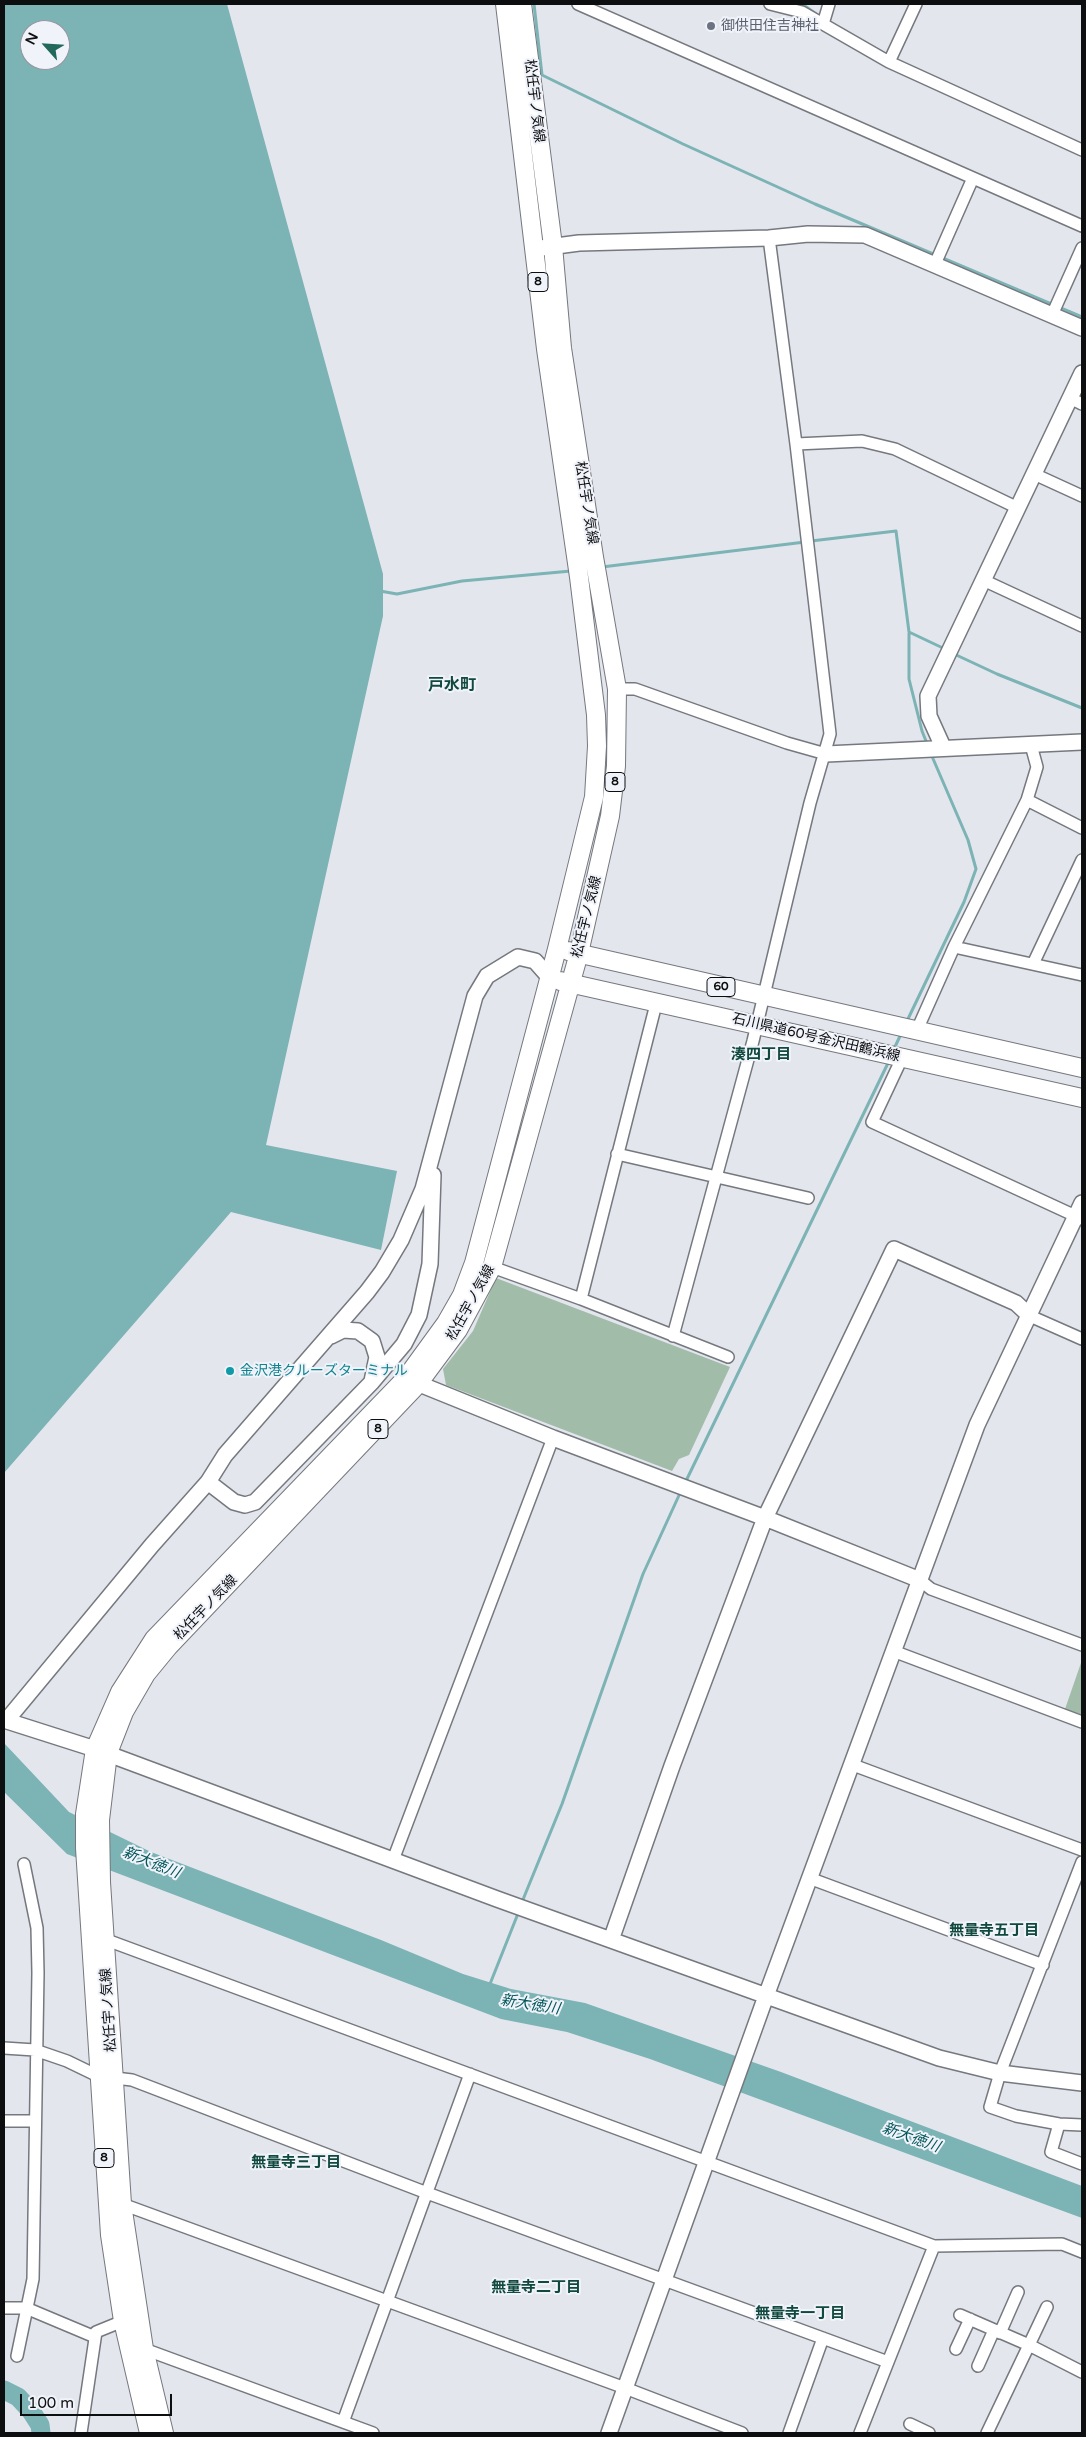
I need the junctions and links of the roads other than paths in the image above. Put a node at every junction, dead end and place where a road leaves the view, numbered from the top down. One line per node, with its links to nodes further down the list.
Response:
1 (504, 4): 14 (main road, 松任宇ノ気線 / 8)
2 (522, 4): 12 (main road, 松任宇ノ気線 / 8)
3 (578, 4): 9 (street)
4 (770, 4): 6 (street)
5 (916, 4): 7 (street)
6 (825, 16): 7 (street)
7 (889, 62): 8 (street)
8 (1082, 150)
9 (973, 178): 10 (street); 15 (street)
10 (1082, 226)
11 (769, 238): 12 (street); 15 (street); 20 (street)
12 (553, 246): 14 (street); 24 (main road, 松任宇ノ気線 / 8)
13 (1082, 248): 16 (street)
14 (535, 249): 24 (main road, 松任宇ノ気線 / 8)
15 (936, 263): 16 (street)
16 (1053, 314): 17 (street)
17 (1082, 328)
18 (1082, 373): 19 (street)
19 (1076, 401): 21 (street)
20 (796, 444): 23 (street); 31 (street)
21 (1034, 474): 22 (street); 23 (street)
22 (1082, 496)
23 (1018, 508): 25 (street)
24 (585, 558): 27 (main road, 松任宇ノ気線 / 8); 36 (main road, 松任宇ノ気線 / 8)
25 (983, 580): 26 (street); 30 (street)
26 (1082, 626)
27 (617, 689): 31 (street); 37 (main road, 松任宇ノ気線 / 8)
28 (1082, 742): 29 (street)
29 (1031, 745): 30 (street); 32 (street)
30 (943, 747): 31 (street)
31 (826, 754): 43 (street)
32 (1027, 800): 33 (street); 35 (street)
33 (1082, 828)
34 (1082, 860): 39 (street)
35 (954, 947): 39 (street); 46 (street)
36 (557, 949): 37 (main road, 石川県道60号金沢田鶴浜線 / 60); 38 (street); 41 (main road, 松任宇ノ気線 / 8)
37 (579, 953): 42 (main road, 松任宇ノ気線 / 8); 43 (main road, 石川県道60号金沢田鶴浜線 / 60)
38 (535, 960): 41 (street); 50 (street)
39 (1033, 964): 40 (street)
40 (1082, 974)
41 (550, 978): 42 (main road, 石川県道60号金沢田鶴浜線 / 60); 62 (main road, 松任宇ノ気線 / 8)
42 (570, 984): 44 (main road, 石川県道60号金沢田鶴浜線 / 60); 55 (main road, 松任宇ノ気線 / 8)
43 (763, 997): 45 (street); 46 (main road, 石川県道60号金沢田鶴浜線 / 60)
44 (656, 1004): 45 (main road, 石川県道60号金沢田鶴浜線 / 60); 51 (street)
45 (757, 1024): 47 (main road, 石川県道60号金沢田鶴浜線 / 60); 52 (street)
46 (917, 1030): 48 (main road, 石川県道60号金沢田鶴浜線 / 60)
47 (902, 1058): 49 (main road, 石川県道60号金沢田鶴浜線 / 60); 54 (street)
48 (1082, 1068)
49 (1082, 1098)
50 (434, 1153): 59 (street); 63 (street)
51 (617, 1154): 52 (street); 56 (street)
52 (717, 1177): 53 (street); 58 (street)
53 (808, 1198)
54 (1080, 1213): 57 (street)
55 (492, 1267): 56 (street); 62 (main road, 松任宇ノ気線 / 8)
56 (581, 1299): 58 (street)
57 (1030, 1316): 60 (street); 66 (street); 67 (street)
58 (674, 1336): 61 (street)
59 (329, 1337): 63 (street); 65 (street)
60 (1082, 1340)
61 (728, 1357)
62 (412, 1381): 64 (street); 72 (main road, 松任宇ノ気線 / 8)
63 (372, 1382): 65 (street)
64 (554, 1438): 66 (street); 75 (street)
65 (208, 1482): 70 (street)
66 (765, 1518): 67 (street); 81 (street)
67 (920, 1580): 68 (street); 69 (street)
68 (1082, 1645)
69 (893, 1651): 71 (street); 73 (street)
70 (5, 1721): 72 (street)
71 (1082, 1722)
72 (102, 1751): 75 (street); 79 (main road, 松任宇ノ気線 / 8)
73 (853, 1765): 74 (street); 78 (street)
74 (1082, 1850)
75 (393, 1860): 81 (street)
76 (1082, 1862): 82 (street)
77 (24, 1864): 85 (street)
78 (809, 1878): 82 (street); 83 (street)
79 (93, 1880): 80 (main road, 松任宇ノ気線 / 8); 88 (main road, 松任宇ノ気線 / 8)
80 (104, 1939): 87 (street); 88 (main road, 松任宇ノ気線 / 8)
81 (611, 1940): 83 (street)
82 (1043, 1965): 86 (street)
83 (766, 1996): 86 (street); 94 (street)
84 (4, 2048): 85 (street)
85 (35, 2050): 88 (street); 91 (street)
86 (1000, 2073): 89 (street); 92 (street)
87 (470, 2074): 94 (street); 96 (street)
88 (106, 2076): 96 (street); 97 (main road, 松任宇ノ気線 / 8); 106 (main road, 松任宇ノ気線 / 8)
89 (1082, 2083)
90 (4, 2120): 91 (street)
91 (34, 2121): 105 (street)
92 (1059, 2124): 93 (street); 95 (street)
93 (1082, 2125)
94 (707, 2161): 98 (street); 100 (street)
95 (1082, 2164)
96 (427, 2194): 100 (street); 102 (street)
97 (122, 2204): 102 (street); 111 (main road, 松任宇ノ気線 / 8)
98 (934, 2246): 99 (street); 114 (street)
99 (1082, 2252)
100 (664, 2280): 109 (street); 117 (street)
101 (1018, 2292): 107 (street)
102 (386, 2300): 117 (street); 118 (street)
103 (1047, 2307): 110 (street)
104 (4, 2308): 105 (street)
105 (26, 2308): 108 (street); 113 (street)
106 (123, 2321): 108 (street); 121 (main road, 松任宇ノ気線 / 8)
107 (997, 2331): 110 (street); 112 (street); 115 (street)
108 (95, 2337): 120 (street)
109 (823, 2338): 114 (street); 126 (street)
110 (1029, 2346): 116 (street); 129 (street)
111 (144, 2349): 118 (street); 122 (main road, 松任宇ノ気線 / 8)
112 (956, 2349)
113 (17, 2356)
114 (888, 2362): 127 (street)
115 (978, 2366)
116 (1082, 2372)
117 (625, 2388): 124 (street); 125 (street)
118 (343, 2422): 123 (street)
119 (910, 2424): 128 (street)
120 (81, 2433)
121 (149, 2433)
122 (164, 2433)
123 (373, 2433)
124 (609, 2433)
125 (742, 2433)
126 (789, 2433)
127 (860, 2433)
128 (929, 2433)
129 (987, 2433)

